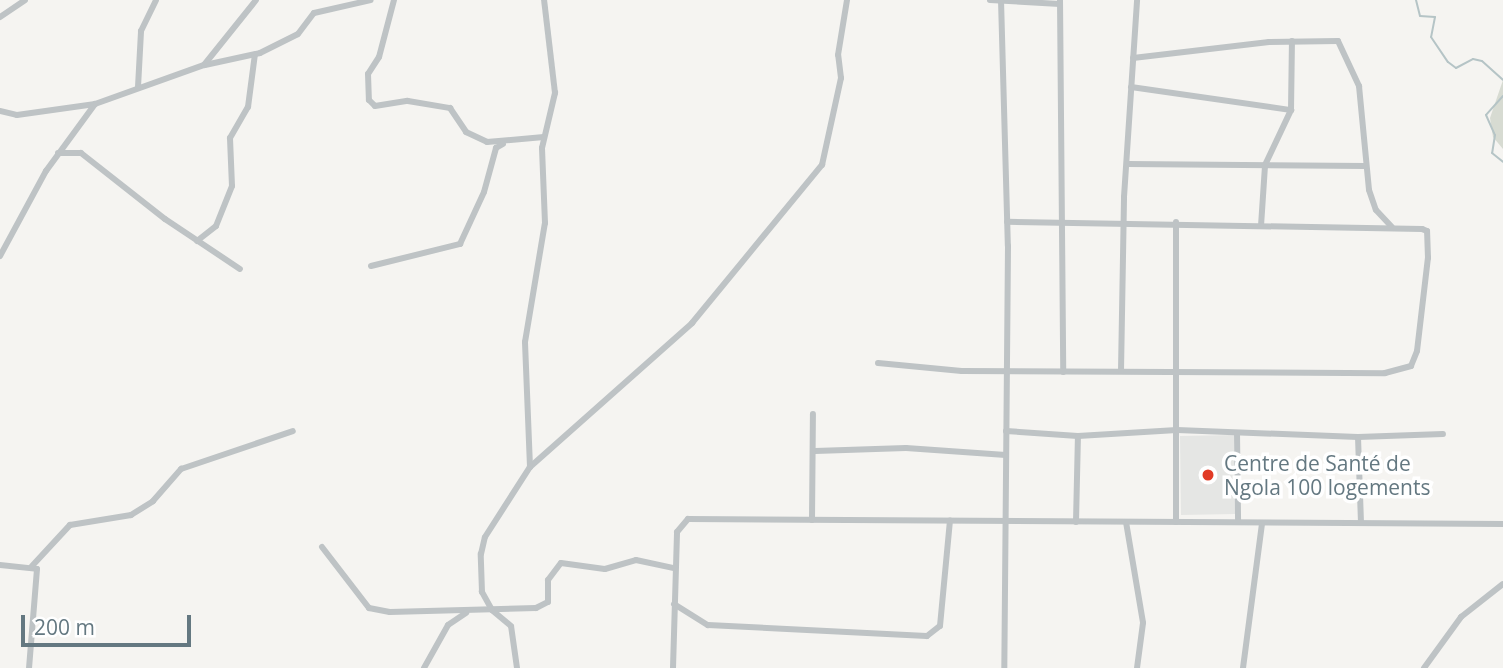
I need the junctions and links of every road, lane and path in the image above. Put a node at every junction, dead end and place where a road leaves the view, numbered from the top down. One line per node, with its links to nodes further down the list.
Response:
1 (25, 0): 12 (street)
2 (156, 0): 17 (street)
3 (256, 0): 16 (street)
4 (372, 0): 14 (street)
5 (394, 0): 23 (street)
6 (544, 0): 22 (street)
7 (848, 0): 53 (street)
8 (990, 0): 10 (street)
9 (1137, 0): 15 (street)
10 (1001, 1): 11 (street); 28 (street)
11 (1060, 2): 31 (street)
12 (0, 17)
13 (1292, 41): 15 (street); 20 (street); 27 (street)
14 (255, 54): 16 (street); 34 (street)
15 (1133, 58): 18 (street)
16 (204, 65): 17 (street)
17 (138, 87): 19 (street)
18 (1131, 87): 20 (street); 25 (street)
19 (95, 104): 21 (street); 24 (street)
20 (1291, 110): 26 (street)
21 (0, 111)
22 (544, 137): 23 (street); 53 (street)
23 (505, 144): 36 (street)
24 (58, 153): 34 (street); 35 (street)
25 (1128, 164): 26 (street); 30 (street)
26 (1265, 165): 27 (street); 32 (street)
27 (1366, 166): 33 (street)
28 (1007, 222): 31 (street); 40 (street)
29 (1176, 222): 30 (street); 32 (street); 39 (street)
30 (1127, 223): 31 (street); 41 (street)
31 (1065, 225): 42 (street)
32 (1261, 226): 33 (street)
33 (1393, 227): 39 (street)
34 (197, 241): 37 (street)
35 (0, 256)
36 (371, 266)
37 (240, 269)
38 (878, 363): 40 (street)
39 (1177, 370): 41 (street); 44 (street)
40 (1007, 371): 42 (street); 46 (street)
41 (1121, 371): 42 (street)
42 (1063, 372)
43 (813, 414): 51 (street)
44 (1177, 430): 47 (street); 49 (street); 59 (street)
45 (293, 431): 66 (street)
46 (1006, 431): 49 (street); 52 (street)
47 (1237, 433): 50 (street); 57 (street)
48 (1443, 434): 50 (street)
49 (1078, 436): 58 (street)
50 (1358, 437): 60 (street)
51 (815, 451): 52 (street); 55 (street)
52 (1006, 455): 54 (street)
53 (530, 467): 70 (street)
54 (1005, 518): 56 (street); 58 (street); 76 (street)
55 (811, 520): 56 (street); 67 (street)
56 (950, 520): 69 (street)
57 (1238, 520): 59 (street); 62 (street)
58 (1076, 522): 61 (street)
59 (1176, 522): 61 (street)
60 (1360, 522): 62 (street); 63 (street)
61 (1126, 523): 77 (street)
62 (1262, 524): 78 (street)
63 (1503, 524)
64 (322, 547): 71 (street)
65 (0, 565): 66 (street)
66 (32, 566): 72 (street)
67 (676, 568): 69 (street); 70 (street)
68 (1503, 584): 79 (street)
69 (674, 604): 75 (street)
70 (492, 610): 71 (street); 74 (street)
71 (466, 613): 73 (street)
72 (29, 668)
73 (424, 668)
74 (517, 668)
75 (673, 668)
76 (1004, 668)
77 (1137, 668)
78 (1243, 668)
79 (1424, 668)

